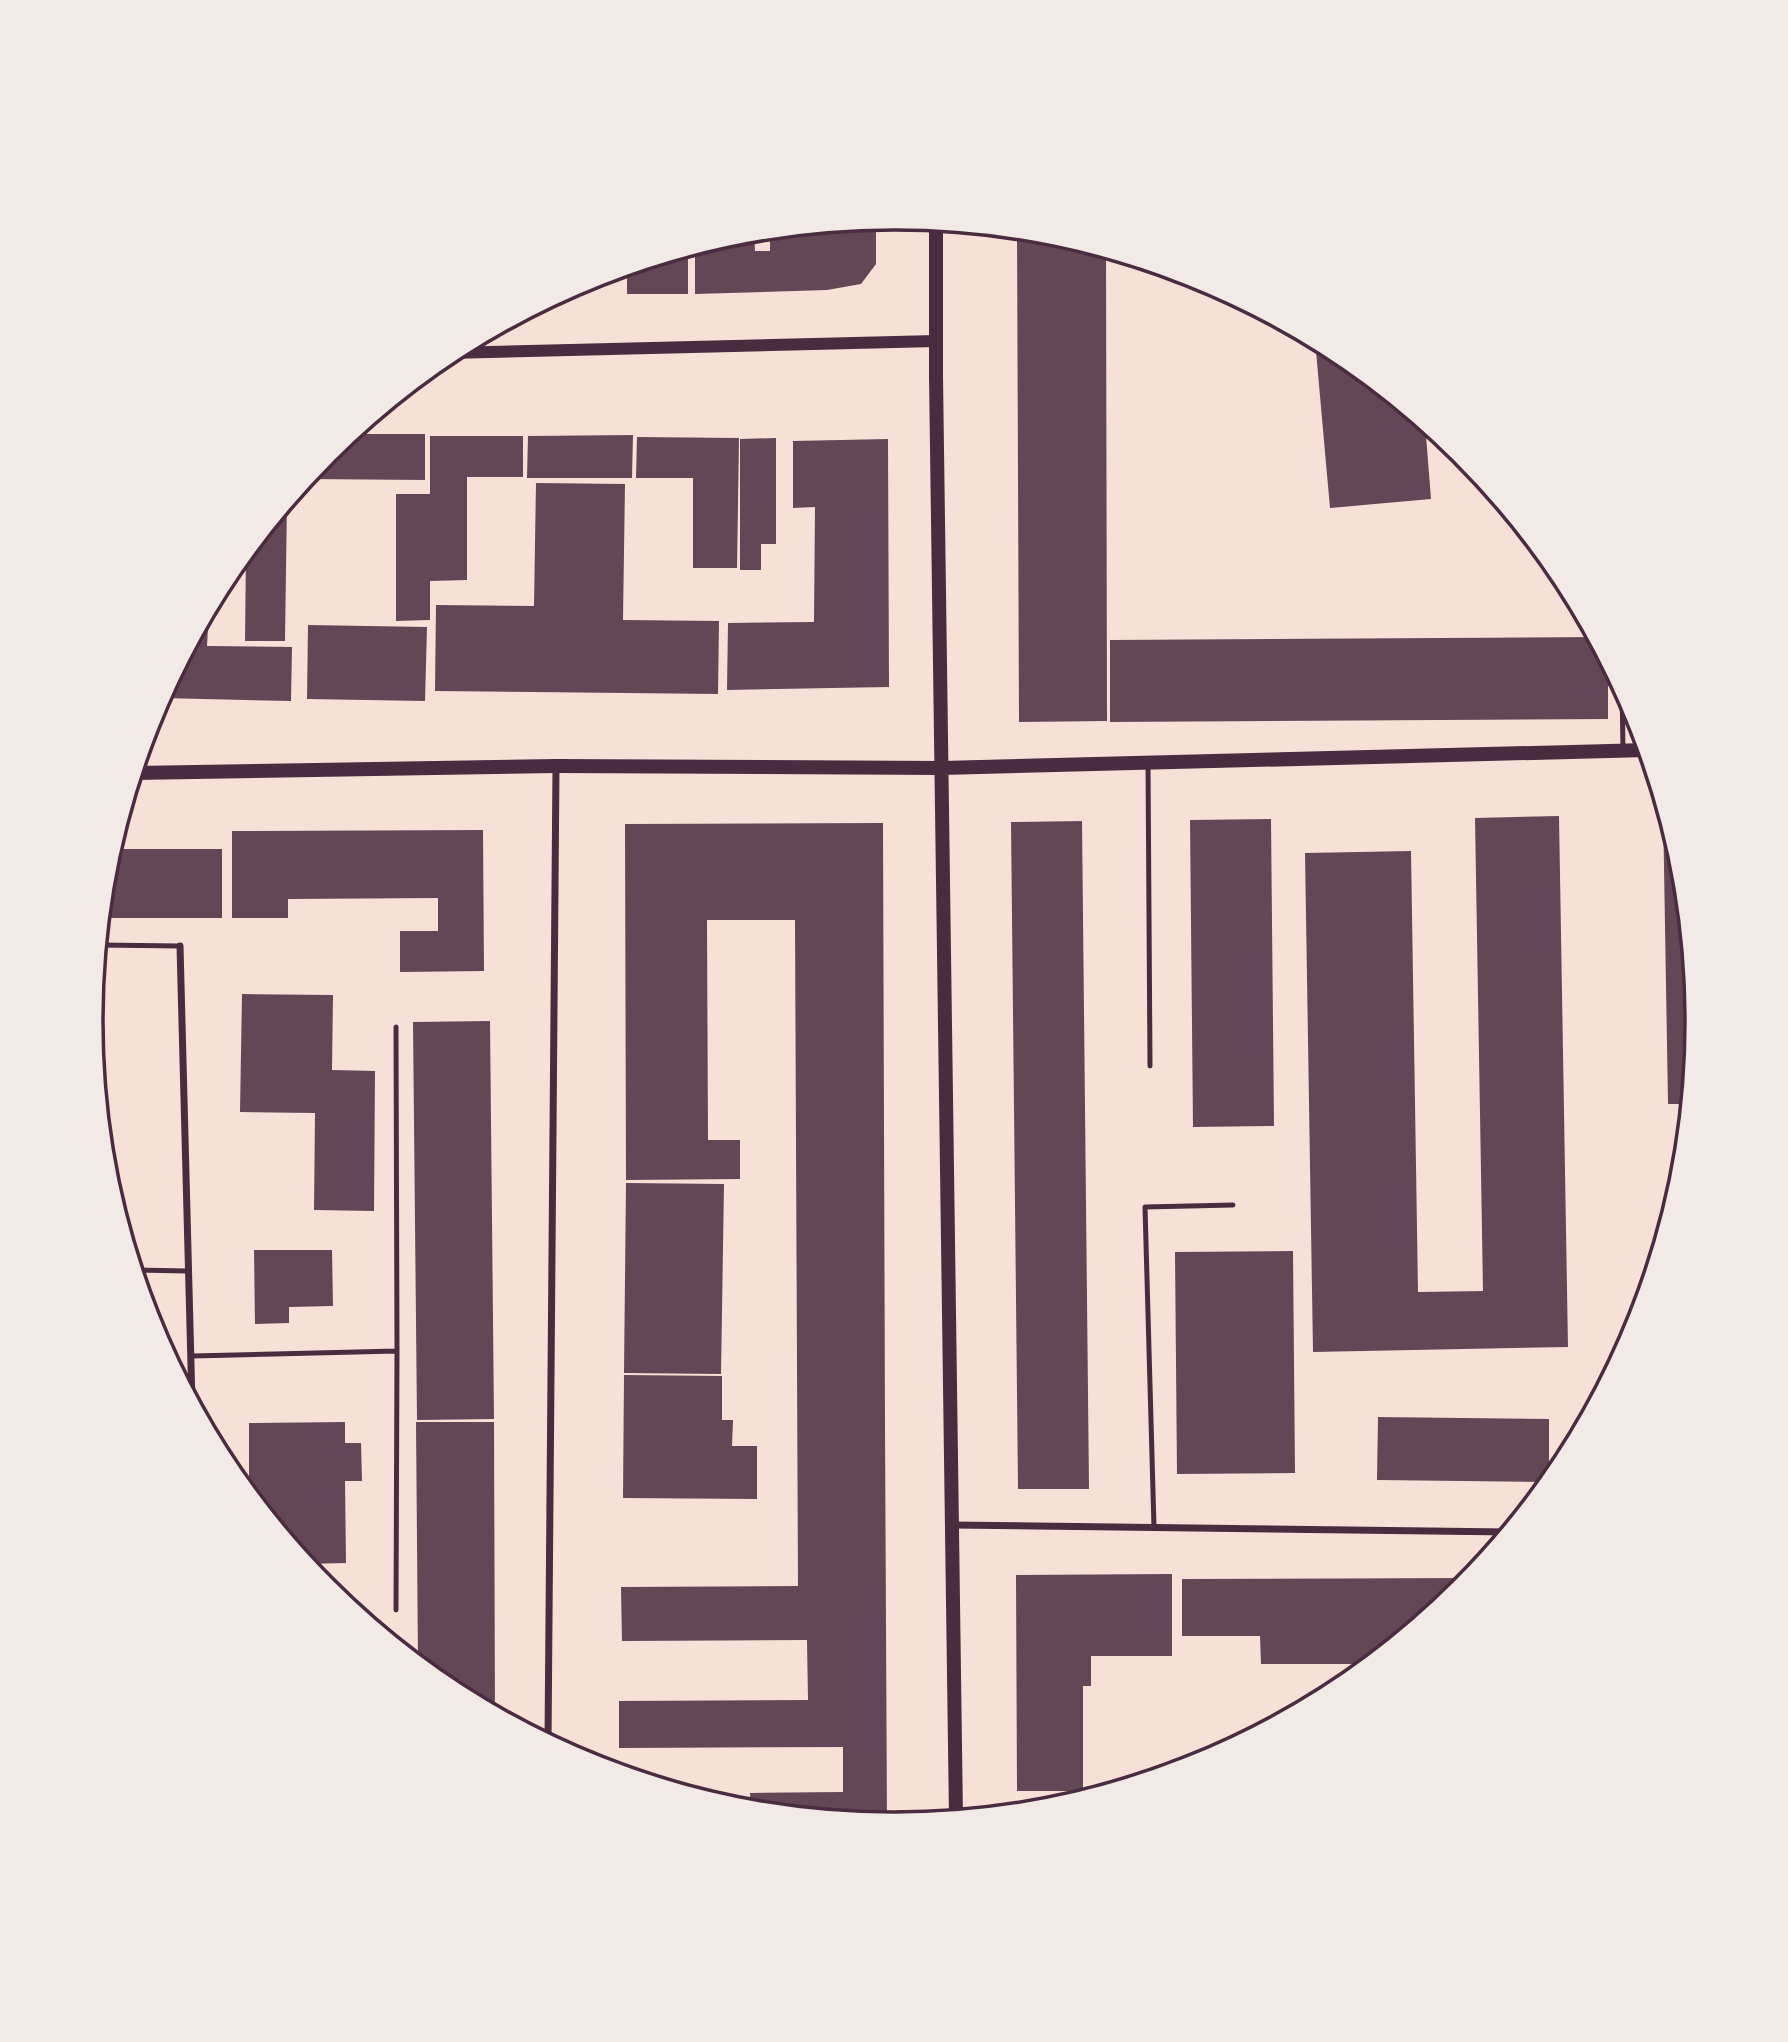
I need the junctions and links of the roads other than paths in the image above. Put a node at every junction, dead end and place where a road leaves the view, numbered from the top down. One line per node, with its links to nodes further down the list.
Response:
1 (936, 232): 2 (main road)
2 (936, 341): 3 (street); 9 (main road)
3 (473, 352)
4 (1622, 712): 5 (lane)
5 (1623, 750): 6 (main road); 7 (main road)
6 (1637, 750)
7 (1148, 763): 9 (main road); 14 (lane)
8 (556, 766): 9 (main road); 10 (main road); 25 (street)
9 (942, 768): 21 (main road)
10 (143, 773)
11 (107, 944): 12 (lane)
12 (180, 946): 17 (street)
13 (396, 1027): 18 (lane)
14 (1150, 1066)
15 (1234, 1205): 22 (lane)
16 (144, 1270): 17 (lane)
17 (188, 1271): 19 (street)
18 (397, 1351): 19 (lane); 24 (lane)
19 (192, 1356): 20 (street)
20 (192, 1384)
21 (953, 1525): 22 (street); 26 (main road)
22 (1154, 1527): 23 (street)
23 (1497, 1532)
24 (396, 1610)
25 (548, 1732)
26 (956, 1809)

